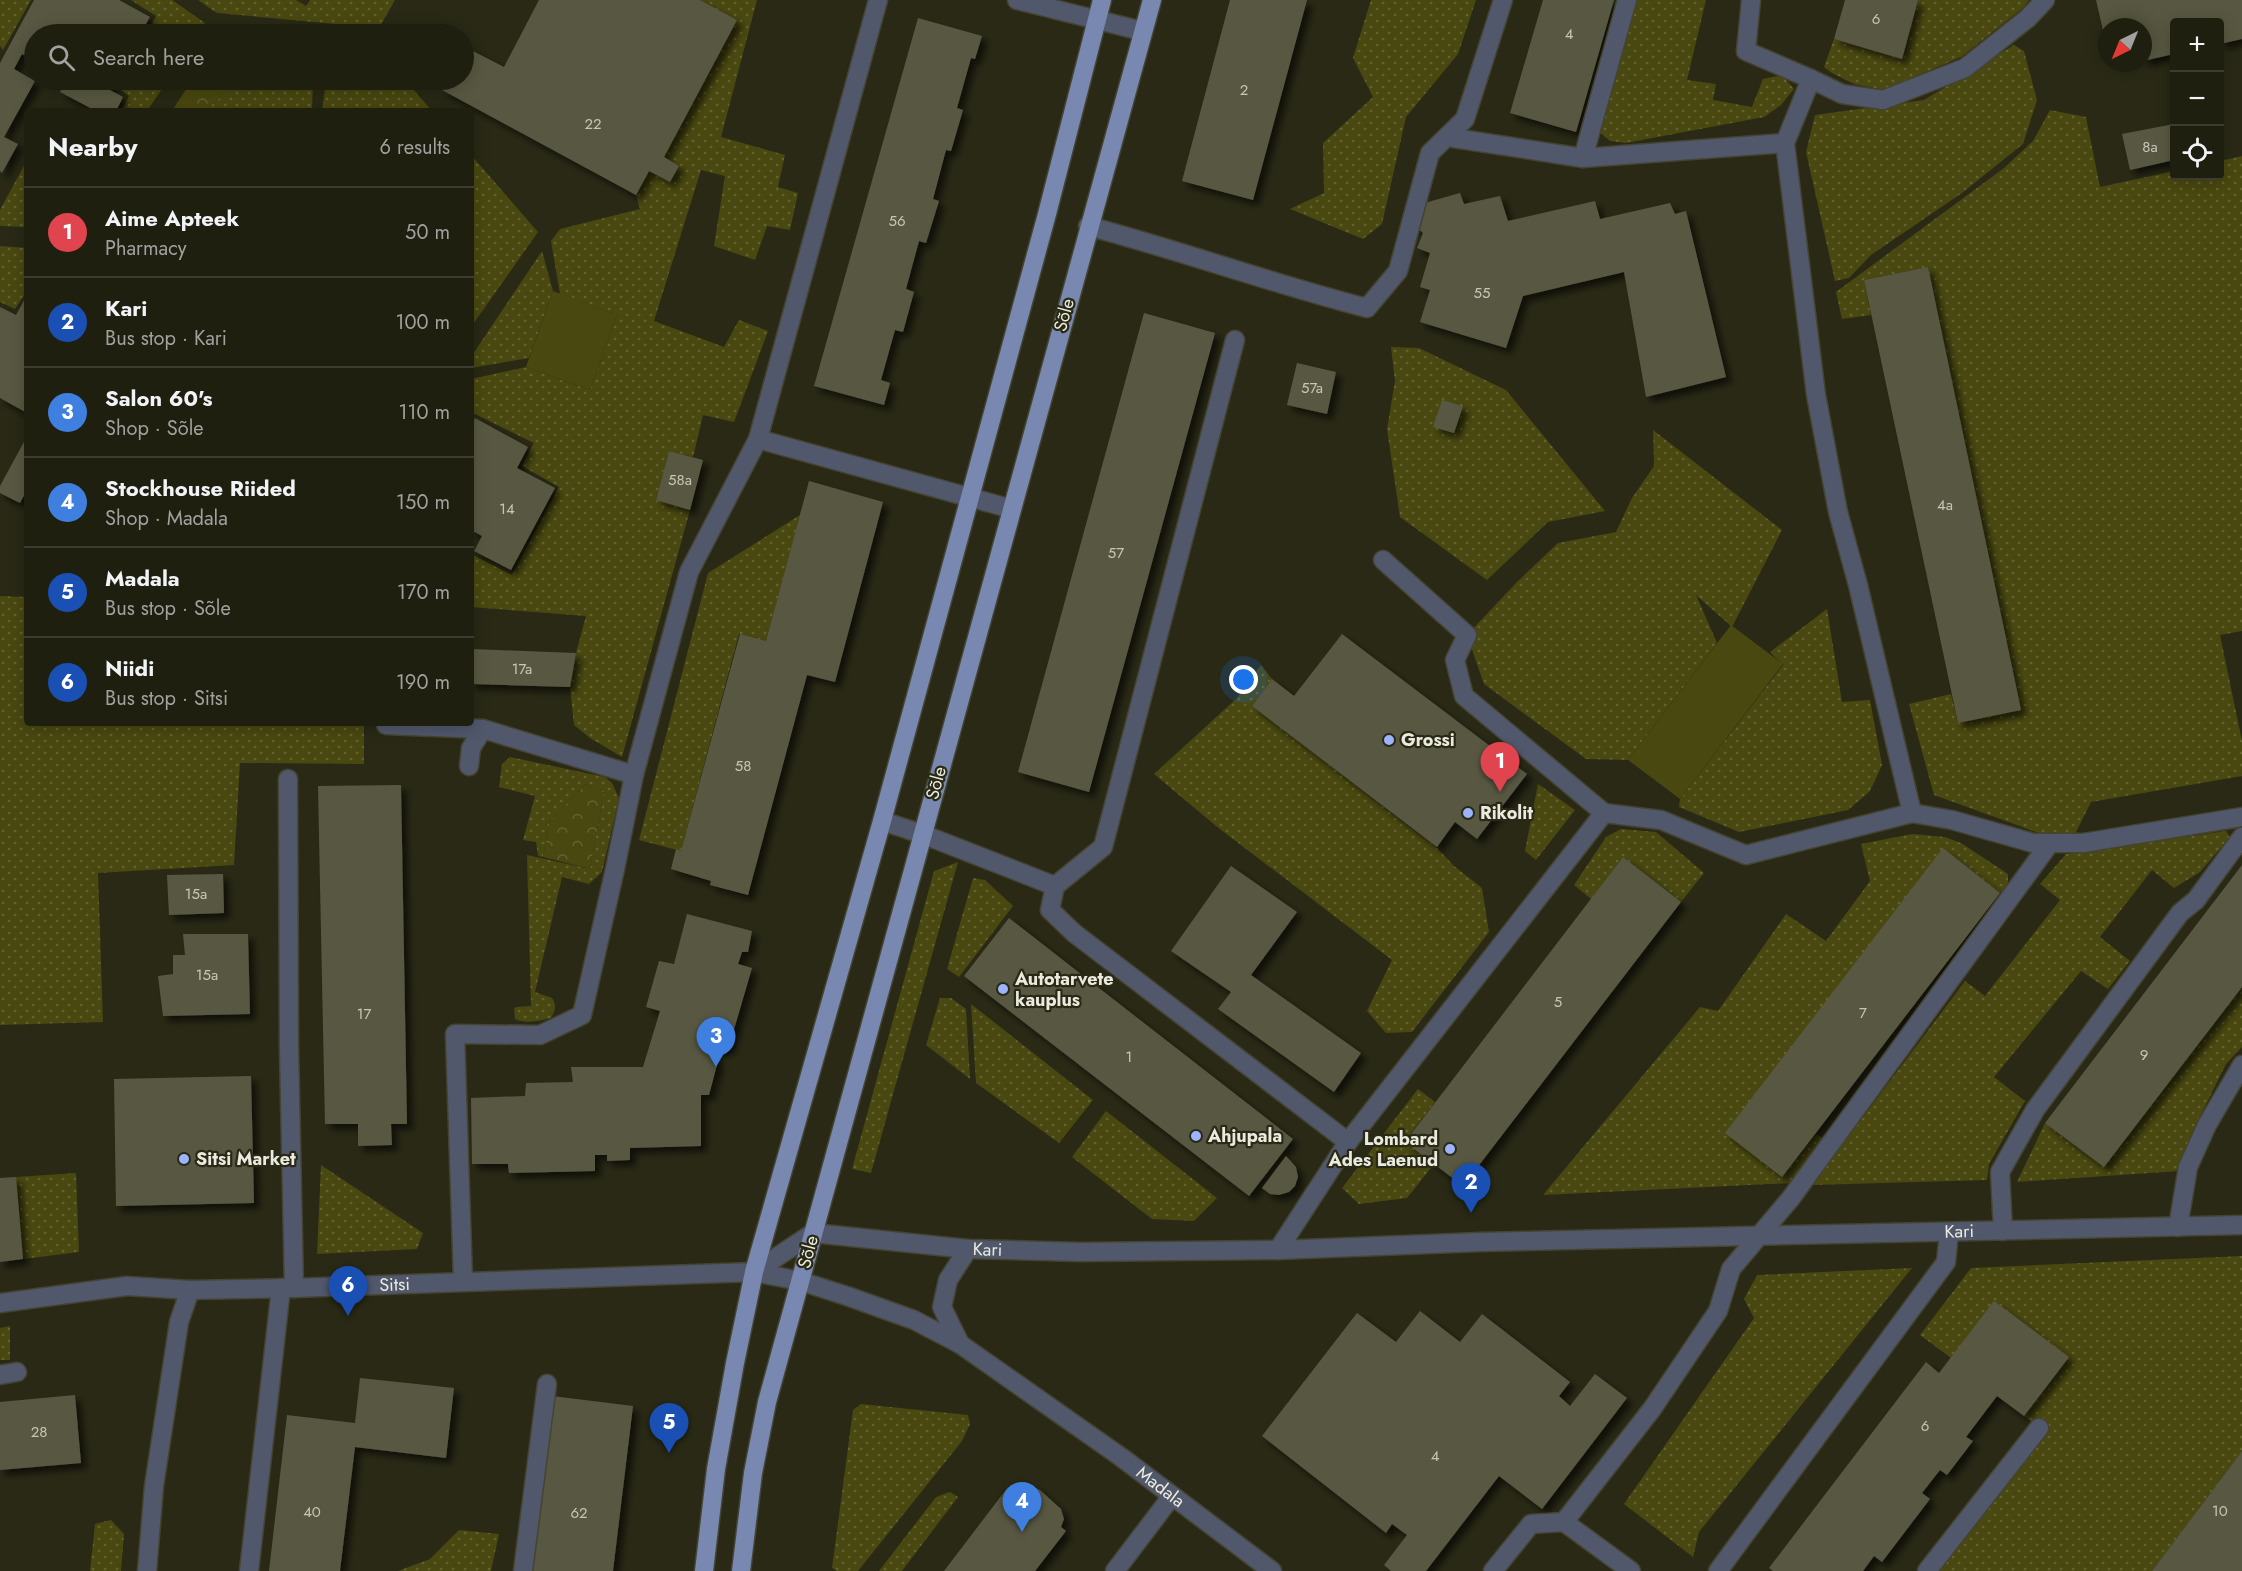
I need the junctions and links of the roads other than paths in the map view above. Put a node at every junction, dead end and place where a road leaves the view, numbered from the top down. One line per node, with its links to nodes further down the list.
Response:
1 (878, 0): 17 (street)
2 (1017, 0): 9 (street)
3 (1102, 0): 9 (main road)
4 (1152, 0): 10 (main road, Sõle)
5 (1503, 0): 12 (street)
6 (1627, 0): 14 (street)
7 (1751, 0): 11 (street)
8 (2045, 0): 11 (street)
9 (1097, 22): 10 (street); 18 (main road)
10 (1142, 31): 15 (main road, Sõle)
11 (1811, 79): 13 (street)
12 (1447, 137): 14 (street); 15 (street)
13 (1785, 143): 14 (street); 27 (street)
14 (1583, 158)
15 (1088, 226): 19 (main road, Sõle)
16 (1235, 340): 33 (street)
17 (758, 439): 18 (street); 24 (street)
18 (970, 497): 19 (street); 29 (main road)
19 (1012, 509): 30 (main road, Sõle)
20 (1383, 560): 26 (street)
21 (410, 726): 22 (street)
22 (483, 729): 23 (street); 24 (street)
23 (469, 766)
24 (634, 775): 45 (street)
25 (288, 779): 47 (street)
26 (1604, 813): 27 (street); 35 (street)
27 (1912, 813): 32 (street)
28 (2242, 817): 32 (street)
29 (882, 821): 30 (street); 44 (main road)
30 (922, 834): 33 (street); 40 (main road, Sõle)
31 (2242, 837): 38 (street)
32 (2050, 843): 41 (street)
33 (1055, 886): 35 (street)
34 (2242, 1065): 37 (street)
35 (1348, 1142): 43 (street)
36 (2242, 1225): 37 (street, Kari)
37 (2178, 1227): 38 (street, Kari)
38 (2002, 1231): 39 (street, Kari)
39 (1949, 1232): 41 (street, Kari); 64 (street)
40 (813, 1233): 42 (street, Kari); 44 (street); 46 (main road, Sõle)
41 (1756, 1236): 43 (street, Kari); 54 (street)
42 (968, 1249): 43 (street, Kari); 50 (street, Madala)
43 (1278, 1250)
44 (754, 1272): 45 (street, Sitsi); 46 (street, Madala); 58 (main road)
45 (463, 1281): 47 (street, Sitsi)
46 (800, 1281): 50 (street, Madala); 59 (main road, Sõle)
47 (288, 1288): 48 (street, Sitsi); 56 (street)
48 (190, 1290): 49 (street, Sitsi); 55 (street)
49 (0, 1304)
50 (960, 1344): 53 (street, Madala)
51 (547, 1384): 57 (street)
52 (2039, 1428): 65 (street)
53 (1172, 1496): 60 (street); 61 (street, Madala)
54 (1564, 1522): 62 (street); 63 (street)
55 (147, 1571)
56 (249, 1571)
57 (523, 1571)
58 (704, 1571)
59 (741, 1571)
60 (1115, 1571)
61 (1272, 1571)
62 (1493, 1571)
63 (1631, 1571)
64 (1718, 1571)
65 (1927, 1571)

